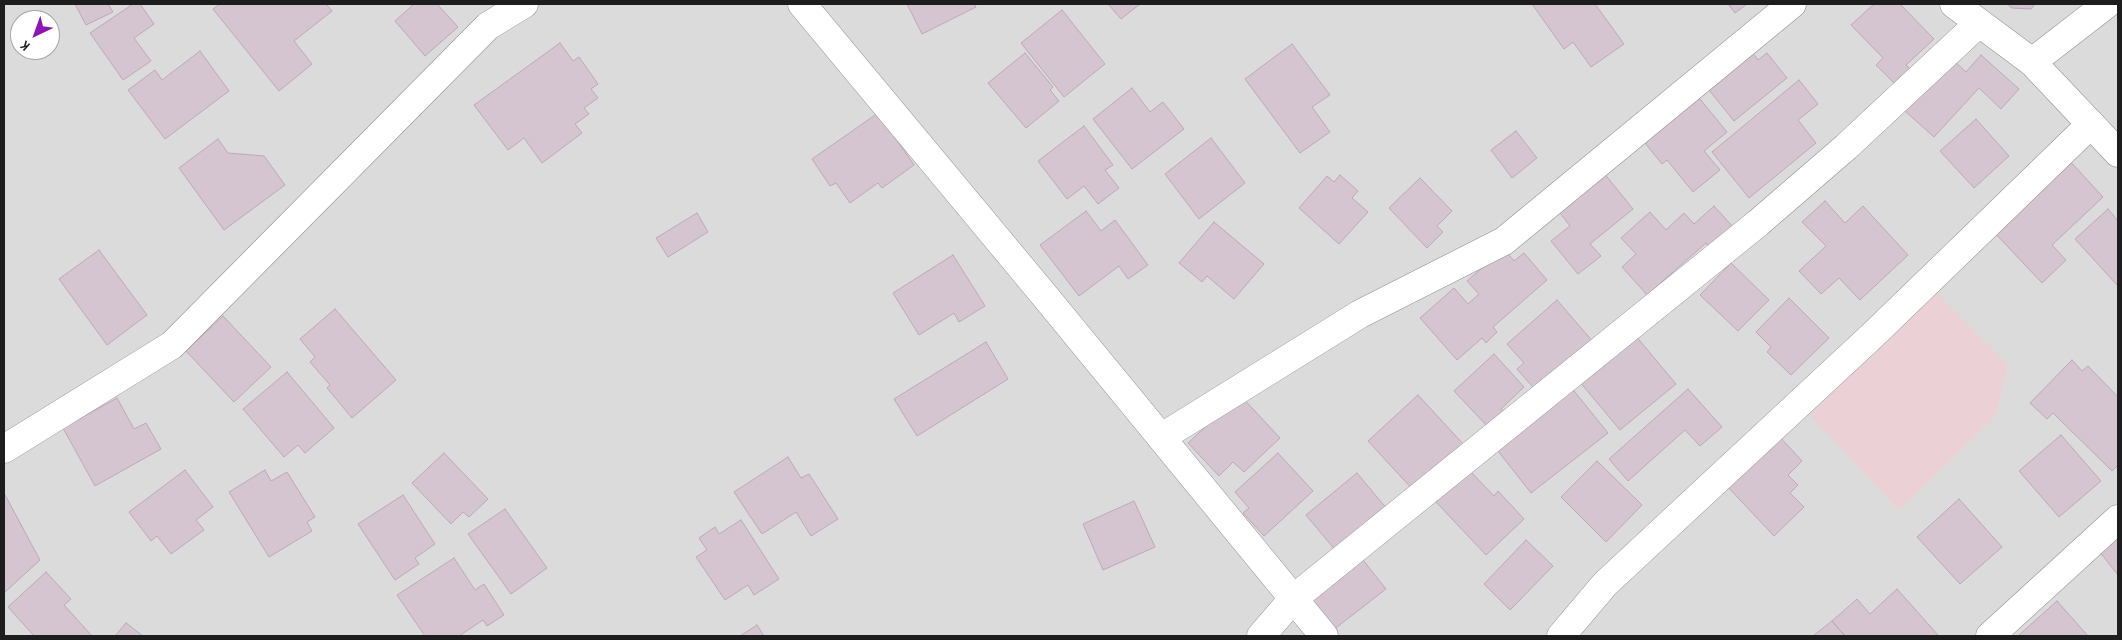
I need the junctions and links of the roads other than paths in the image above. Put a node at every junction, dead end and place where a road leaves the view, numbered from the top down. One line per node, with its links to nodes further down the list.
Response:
1 (524, 4): 11 (street)
2 (802, 4): 10 (street)
3 (1792, 4): 10 (street)
4 (1954, 4): 6 (street)
5 (2107, 4): 7 (street)
6 (1979, 23): 7 (street); 13 (street)
7 (2032, 62): 8 (street)
8 (2091, 124): 9 (street); 16 (street)
9 (2118, 153)
10 (1162, 437): 13 (street)
11 (4, 449)
12 (2118, 519): 17 (street)
13 (1293, 599): 14 (street); 15 (street)
14 (1261, 636)
15 (1324, 636)
16 (1561, 636)
17 (1990, 636)

